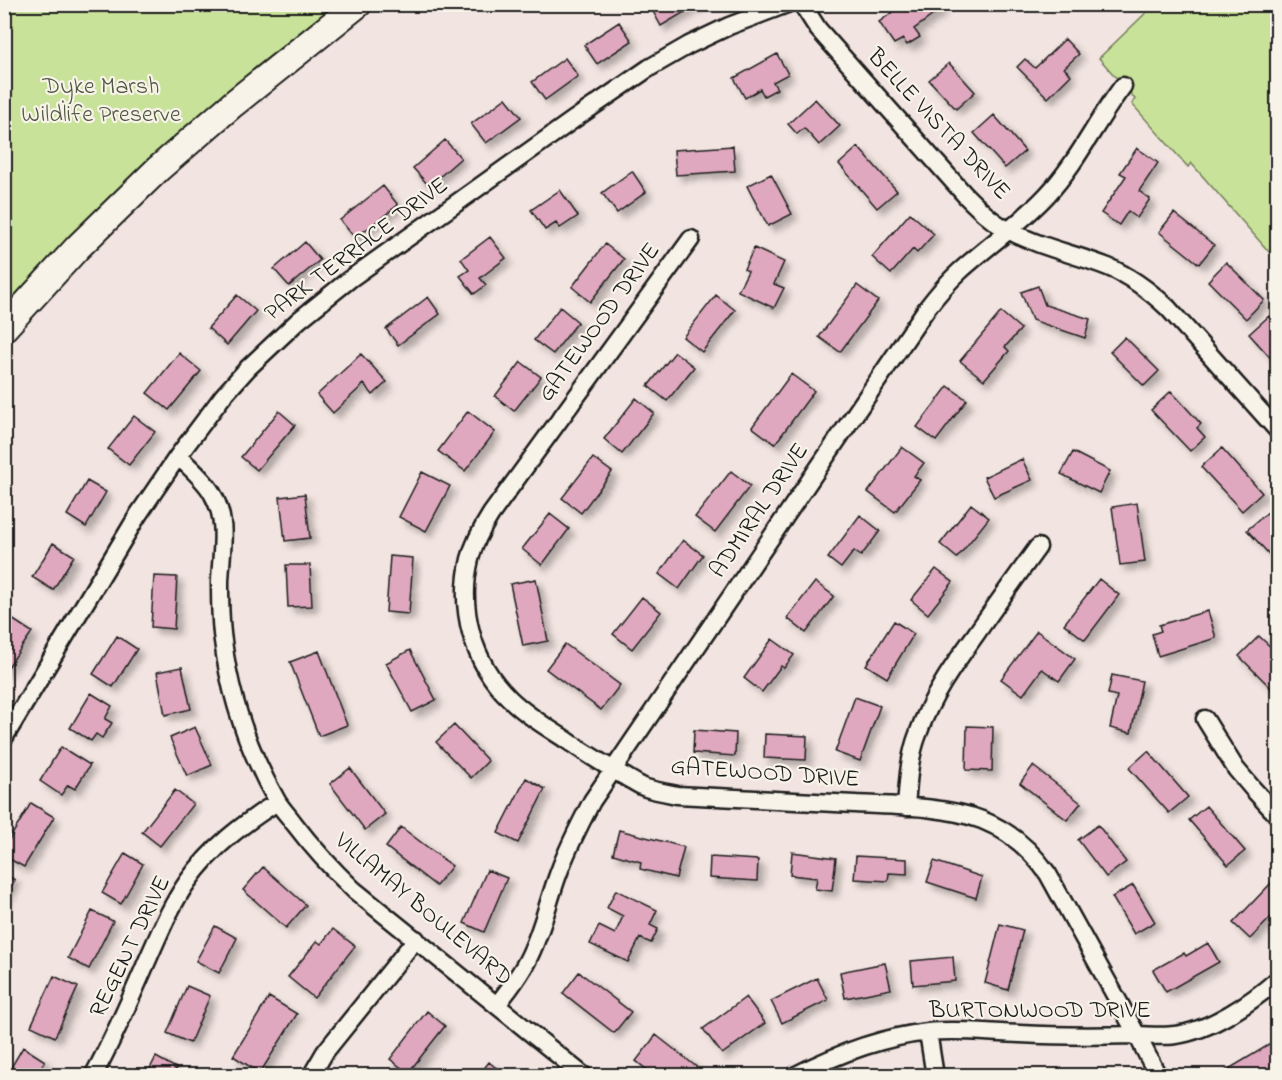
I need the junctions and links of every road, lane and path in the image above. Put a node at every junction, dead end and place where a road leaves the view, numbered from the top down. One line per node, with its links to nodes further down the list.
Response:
1 (358, 4): 7 (main road)
2 (787, 4): 9 (street, PARK TERRACE DRIVE)
3 (802, 4): 5 (street, BELLE VISTA DRIVE)
4 (1123, 86): 5 (street, ADMIRAL DRIVE)
5 (1008, 230): 8 (street, BELLE VISTA DRIVE); 13 (street, ADMIRAL DRIVE)
6 (691, 238): 13 (street, GATEWOOD DRIVE)
7 (4, 328)
8 (1278, 431)
9 (178, 456): 12 (street, PARK TERRACE DRIVE); 14 (street, VILLAMAY BOULEVARD)
10 (1038, 547): 15 (street)
11 (1205, 719): 16 (street)
12 (4, 738)
13 (613, 769): 15 (street, GATEWOOD DRIVE); 19 (street, ADMIRAL DRIVE)
14 (277, 802): 17 (street, VILLAMAY BOULEVARD); 22 (street, REGENT DRIVE)
15 (906, 807): 21 (street, GATEWOOD DRIVE)
16 (1278, 816)
17 (416, 939): 19 (street, VILLAMAY BOULEVARD); 23 (street)
18 (1278, 979): 21 (street, BURTONWOOD DRIVE)
19 (497, 1005): 24 (street, VILLAMAY BOULEVARD)
20 (928, 1032): 21 (street, BURTONWOOD DRIVE); 25 (street, BURTONWOOD DRIVE); 26 (street)
21 (1137, 1035): 27 (street, GATEWOOD DRIVE)
22 (93, 1076)
23 (311, 1076)
24 (584, 1076)
25 (794, 1076)
26 (935, 1076)
27 (1158, 1076)

